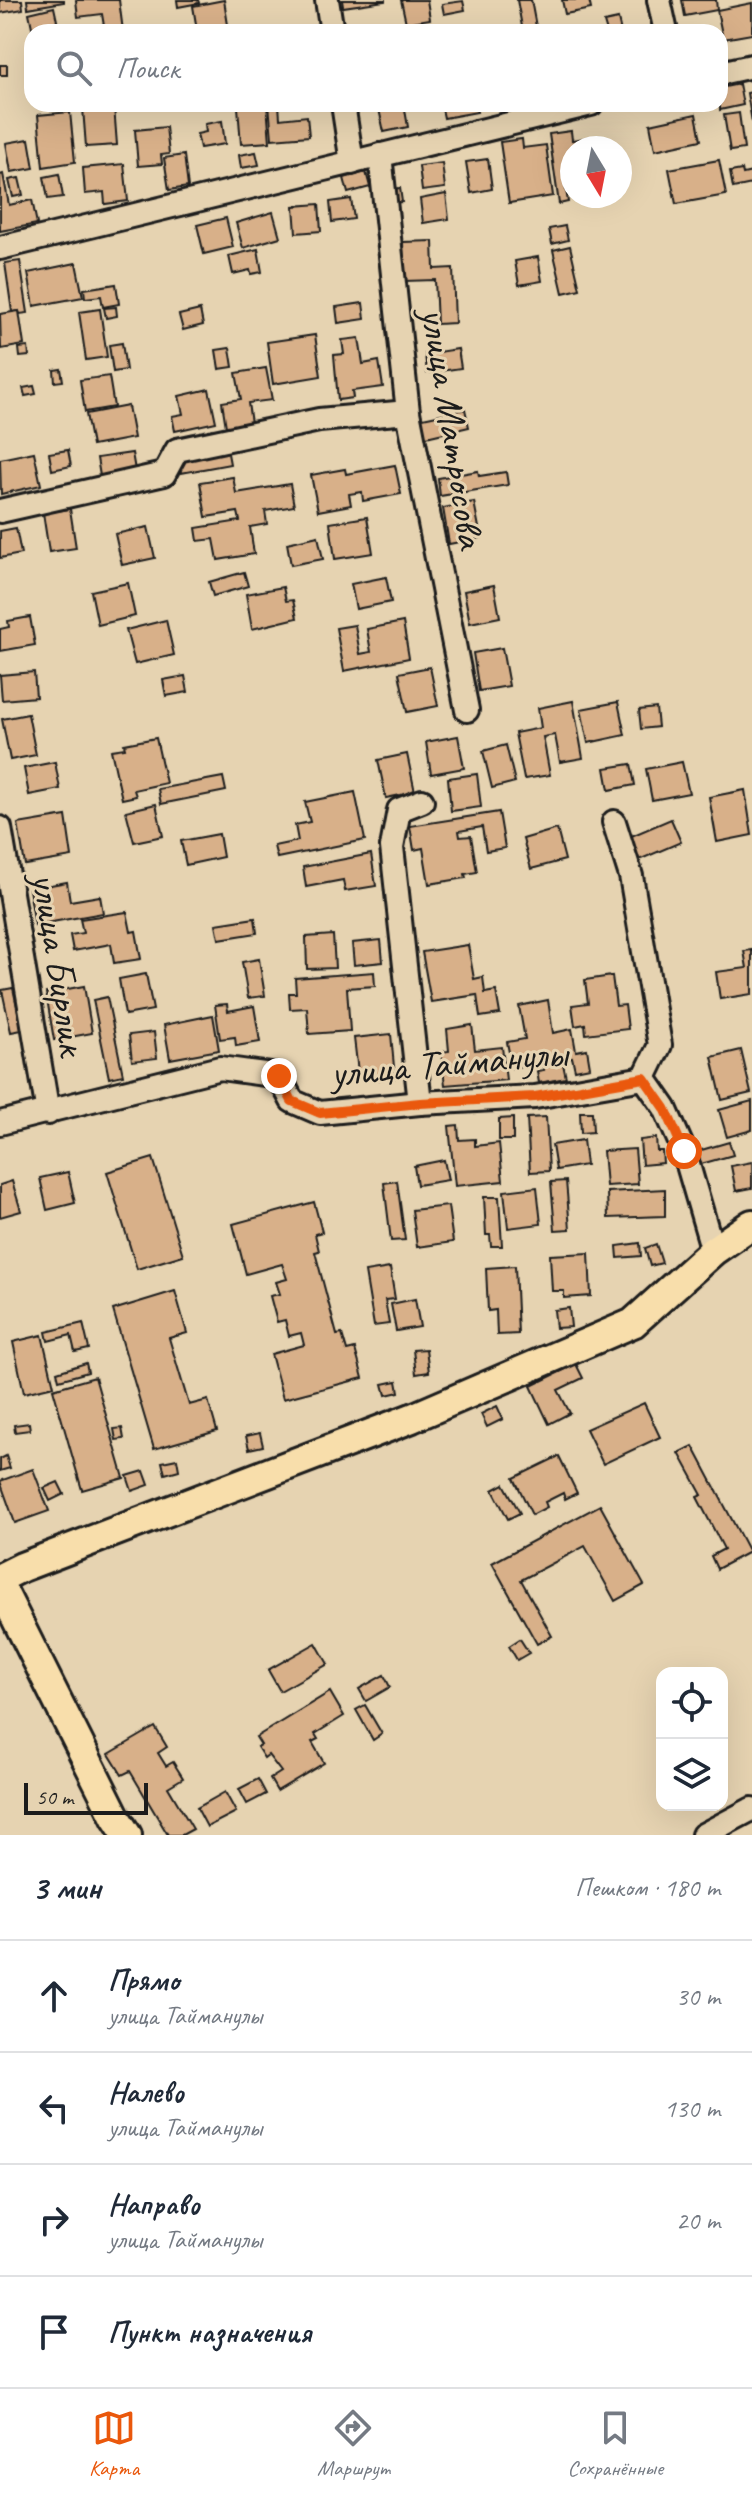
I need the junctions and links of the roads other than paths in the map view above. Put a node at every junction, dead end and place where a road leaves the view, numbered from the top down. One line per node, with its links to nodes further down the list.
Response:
1 (327, 0): 3 (street)
2 (659, 0): 4 (street)
3 (331, 24)
4 (664, 24)
5 (752, 66): 6 (street)
6 (728, 71)
7 (344, 112): 10 (street)
8 (558, 112): 9 (street)
9 (380, 155): 10 (street); 12 (street, улица Матросова)
10 (352, 163): 11 (street)
11 (0, 248)
12 (408, 412): 13 (street); 14 (street, улица Матросова)
13 (0, 511)
14 (467, 710)
15 (422, 801): 19 (street)
16 (614, 822): 18 (street)
17 (0, 828): 20 (street, улица Бирлик)
18 (644, 1078): 19 (street, улица Тайманулы); 23 (street)
19 (420, 1103): 20 (street, улица Тайманулы)
20 (48, 1113): 21 (street, улица Тайманулы)
21 (0, 1123)
22 (752, 1224): 23 (main road)
23 (713, 1251): 24 (main road)
24 (0, 1578)
25 (0, 1586): 27 (main road)
26 (752, 1809): 28 (street)
27 (127, 1835)
28 (703, 1835)

